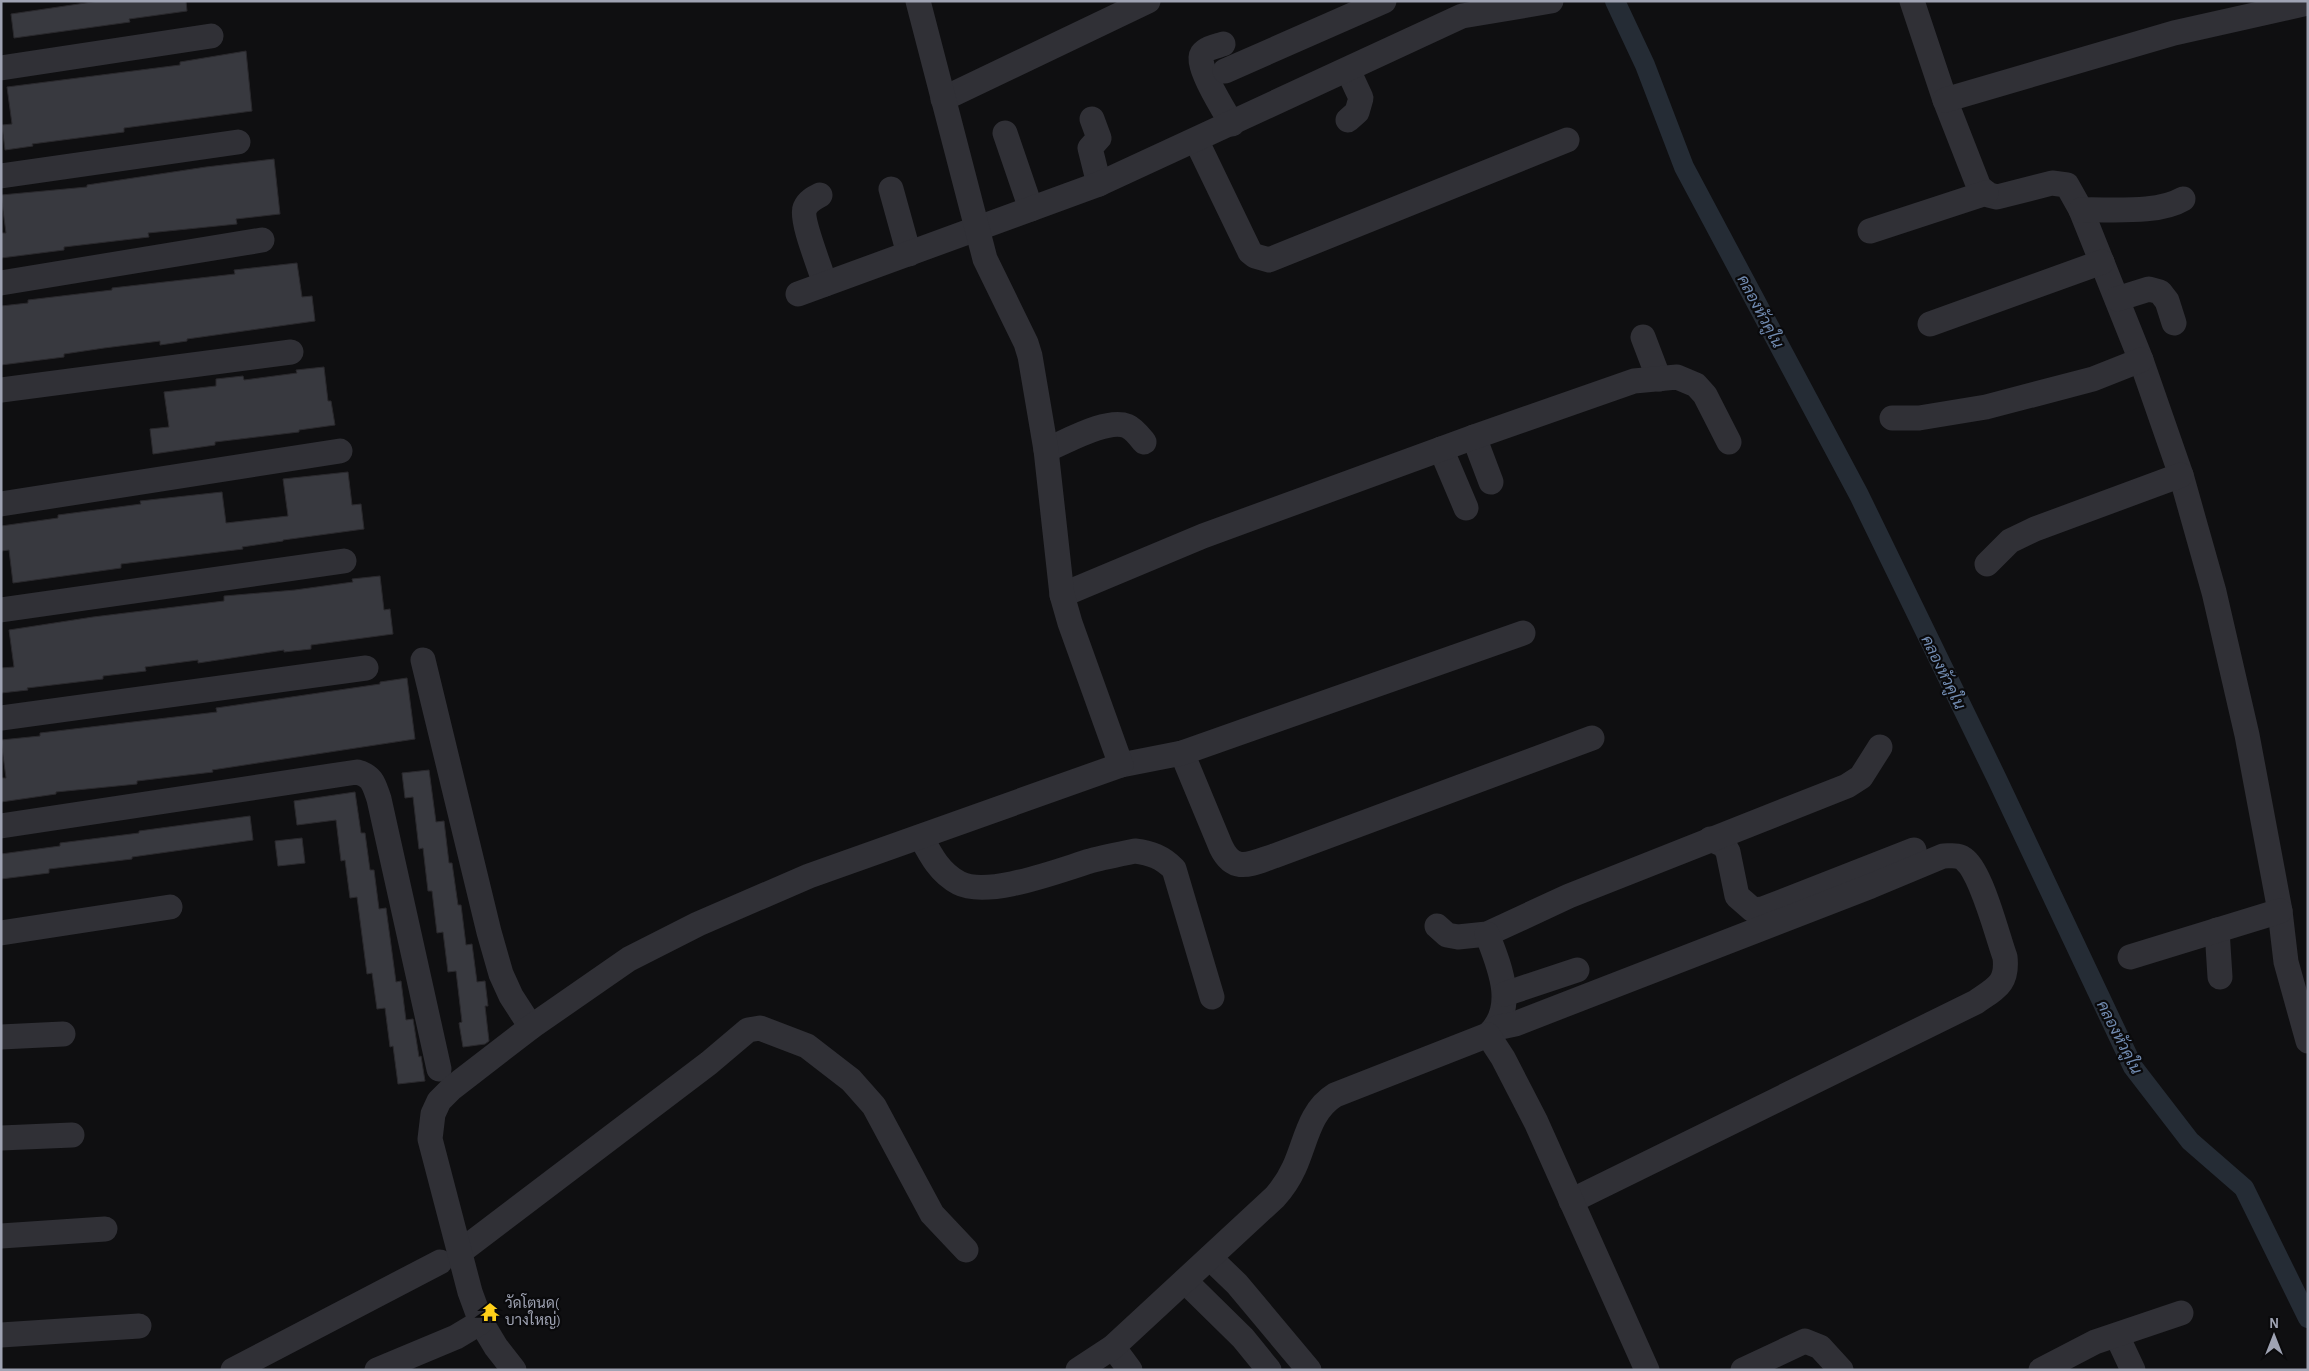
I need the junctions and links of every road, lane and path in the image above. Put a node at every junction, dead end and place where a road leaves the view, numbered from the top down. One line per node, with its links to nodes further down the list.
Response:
1 (918, 1): 13 (street)
2 (1148, 1): 13 (street)
3 (1384, 1): 12 (street)
4 (1551, 1): 7 (street)
5 (1912, 1): 14 (street)
6 (2308, 3): 14 (street)
7 (1460, 9): 11 (street)
8 (211, 36): 10 (street)
9 (1223, 44): 17 (street)
10 (1, 68)
11 (1348, 70): 16 (street); 17 (street)
12 (1225, 71)
13 (943, 99): 30 (street)
14 (1945, 100): 25 (street)
15 (1092, 119): 23 (street)
16 (1348, 120)
17 (1232, 124): 19 (street)
18 (1005, 133): 28 (street)
19 (1196, 140): 20 (street); 23 (street)
20 (1567, 140)
21 (238, 142): 22 (street)
22 (1, 176)
23 (1099, 184): 28 (street)
24 (890, 189): 33 (street)
25 (1986, 193): 29 (street); 31 (street)
26 (820, 194): 36 (street)
27 (2183, 199): 29 (street)
28 (1031, 209): 30 (street)
29 (2081, 210): 34 (street)
30 (978, 229): 33 (street); 50 (street)
31 (1870, 231)
32 (262, 240): 35 (street)
33 (909, 254): 36 (street)
34 (2102, 262): 38 (street); 40 (street)
35 (1, 283)
36 (825, 284): 37 (street)
37 (798, 294)
38 (2117, 299): 39 (street); 43 (street)
39 (2174, 323)
40 (1930, 324)
41 (1643, 337): 44 (street)
42 (291, 352): 45 (street)
43 (2141, 360): 46 (street); 53 (street)
44 (1659, 379): 47 (street); 49 (street)
45 (1, 390)
46 (1892, 418)
47 (1474, 437): 51 (street); 54 (street)
48 (1144, 442): 50 (street)
49 (1729, 442)
50 (1046, 450): 59 (street)
51 (1442, 450): 56 (street); 59 (street)
52 (340, 451): 55 (street)
53 (2181, 474): 58 (street); 74 (street)
54 (1491, 482)
55 (1, 504)
56 (1466, 508)
57 (344, 562): 60 (street)
58 (1987, 564)
59 (1062, 595): 68 (street)
60 (1, 610)
61 (1523, 633): 67 (street)
62 (423, 660): 84 (street)
63 (366, 668): 64 (street)
64 (1, 718)
65 (1592, 738): 67 (street)
66 (1880, 747): 71 (street)
67 (1182, 753): 68 (street)
68 (1121, 765): 70 (street)
69 (1, 826): 89 (street)
70 (921, 837): 83 (street); 84 (street)
71 (1710, 839): 72 (street); 78 (street)
72 (1914, 850)
73 (170, 907): 77 (street)
74 (2280, 911): 76 (street); 88 (street)
75 (1437, 926): 78 (street)
76 (2217, 930): 79 (street); 81 (street)
77 (1, 933)
78 (1487, 934): 82 (street)
79 (2130, 957)
80 (1577, 970): 82 (street)
81 (2220, 977)
82 (1505, 994): 85 (street)
83 (1212, 996)
84 (531, 1027): 96 (street)
85 (1492, 1032): 92 (street); 92 (street); 97 (street)
86 (64, 1034): 87 (street)
87 (1, 1037)
88 (2308, 1041)
89 (439, 1069)
90 (72, 1135): 91 (street)
91 (1, 1138)
92 (1571, 1201): 112 (street)
93 (105, 1229): 94 (street)
94 (1, 1236)
95 (966, 1250): 96 (street)
96 (450, 1257): 100 (street); 105 (street)
97 (1210, 1258): 98 (street); 111 (street)
98 (1185, 1281): 104 (street); 110 (street)
99 (2181, 1313): 103 (street)
100 (481, 1322): 106 (street); 107 (street)
101 (139, 1326): 102 (street)
102 (1, 1335)
103 (2117, 1336): 115 (street); 116 (street)
104 (1113, 1347): 108 (street); 109 (street)
105 (233, 1370)
106 (377, 1370)
107 (514, 1370)
108 (1078, 1370)
109 (1130, 1370)
110 (1269, 1370)
111 (1309, 1370)
112 (1647, 1370)
113 (1743, 1370): 114 (street)
114 (1841, 1370)
115 (2041, 1370)
116 (2133, 1370)

